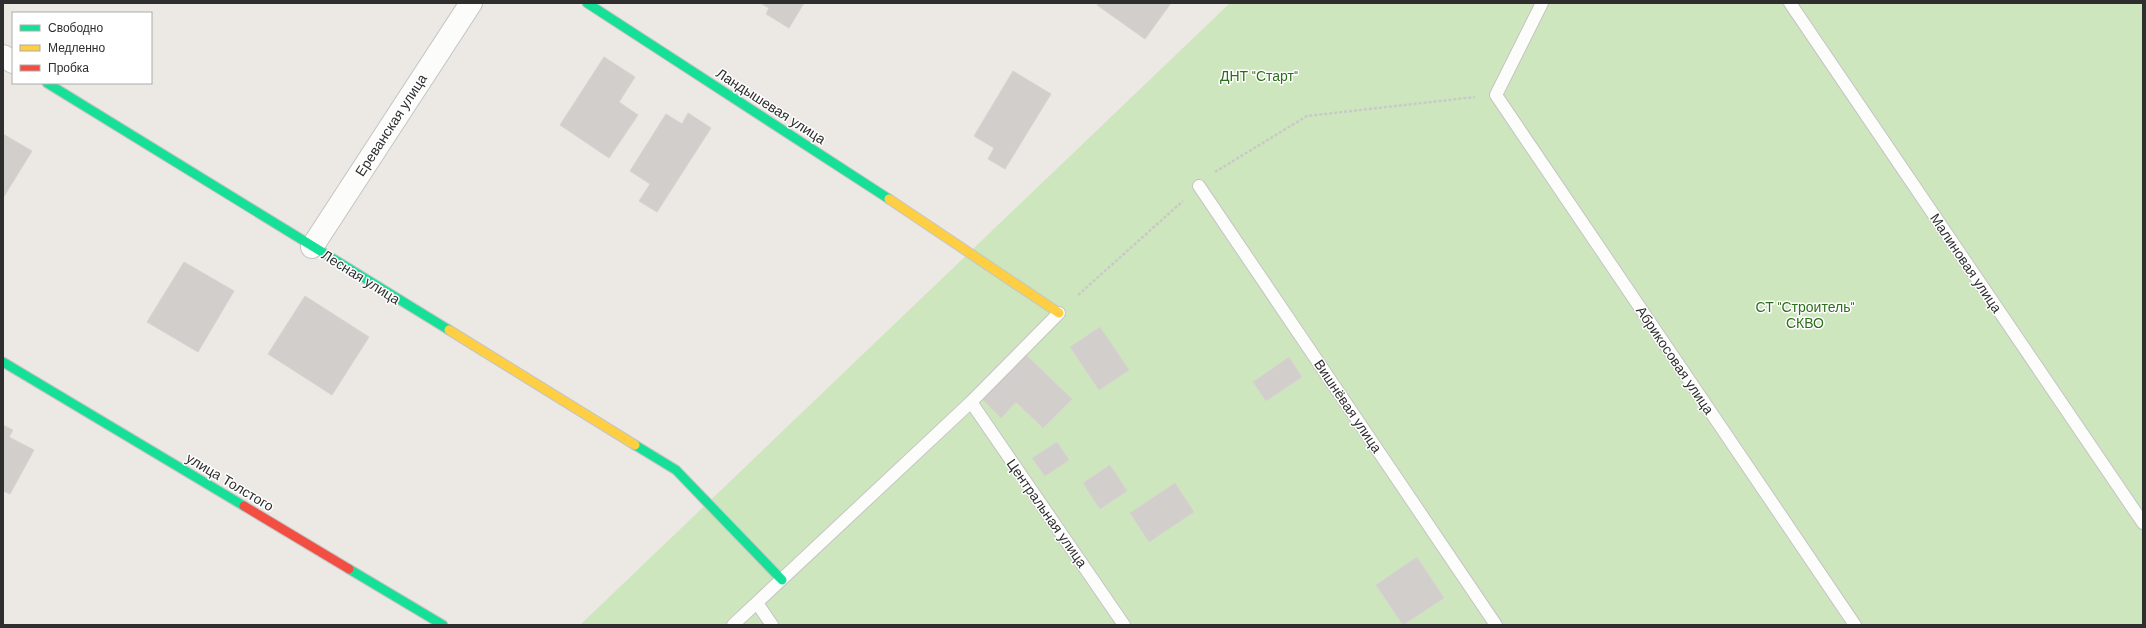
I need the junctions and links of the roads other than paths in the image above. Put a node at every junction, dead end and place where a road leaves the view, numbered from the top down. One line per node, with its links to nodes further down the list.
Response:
1 (471, 3): 9 (street, Ереванская улица)
2 (587, 3): 10 (street, Ландышевая улица)
3 (1542, 3): 21 (lane, Абрикосовая улица)
4 (1790, 3): 13 (lane, Малиновая улица)
5 (3, 56): 6 (street)
6 (12, 61)
7 (49, 84): 9 (street, Лесная улица)
8 (1199, 186): 20 (lane, Вишнёвая улица)
9 (312, 247): 14 (street, Лесная улица)
10 (1058, 313): 12 (lane)
11 (3, 362): 16 (street, улица Толстого)
12 (971, 402): 14 (lane); 19 (lane, Центральная улица)
13 (2143, 523)
14 (782, 580): 15 (lane)
15 (757, 603): 17 (lane); 18 (lane)
16 (443, 625)
17 (733, 625)
18 (772, 625)
19 (1124, 625)
20 (1496, 625)
21 (1855, 625)

